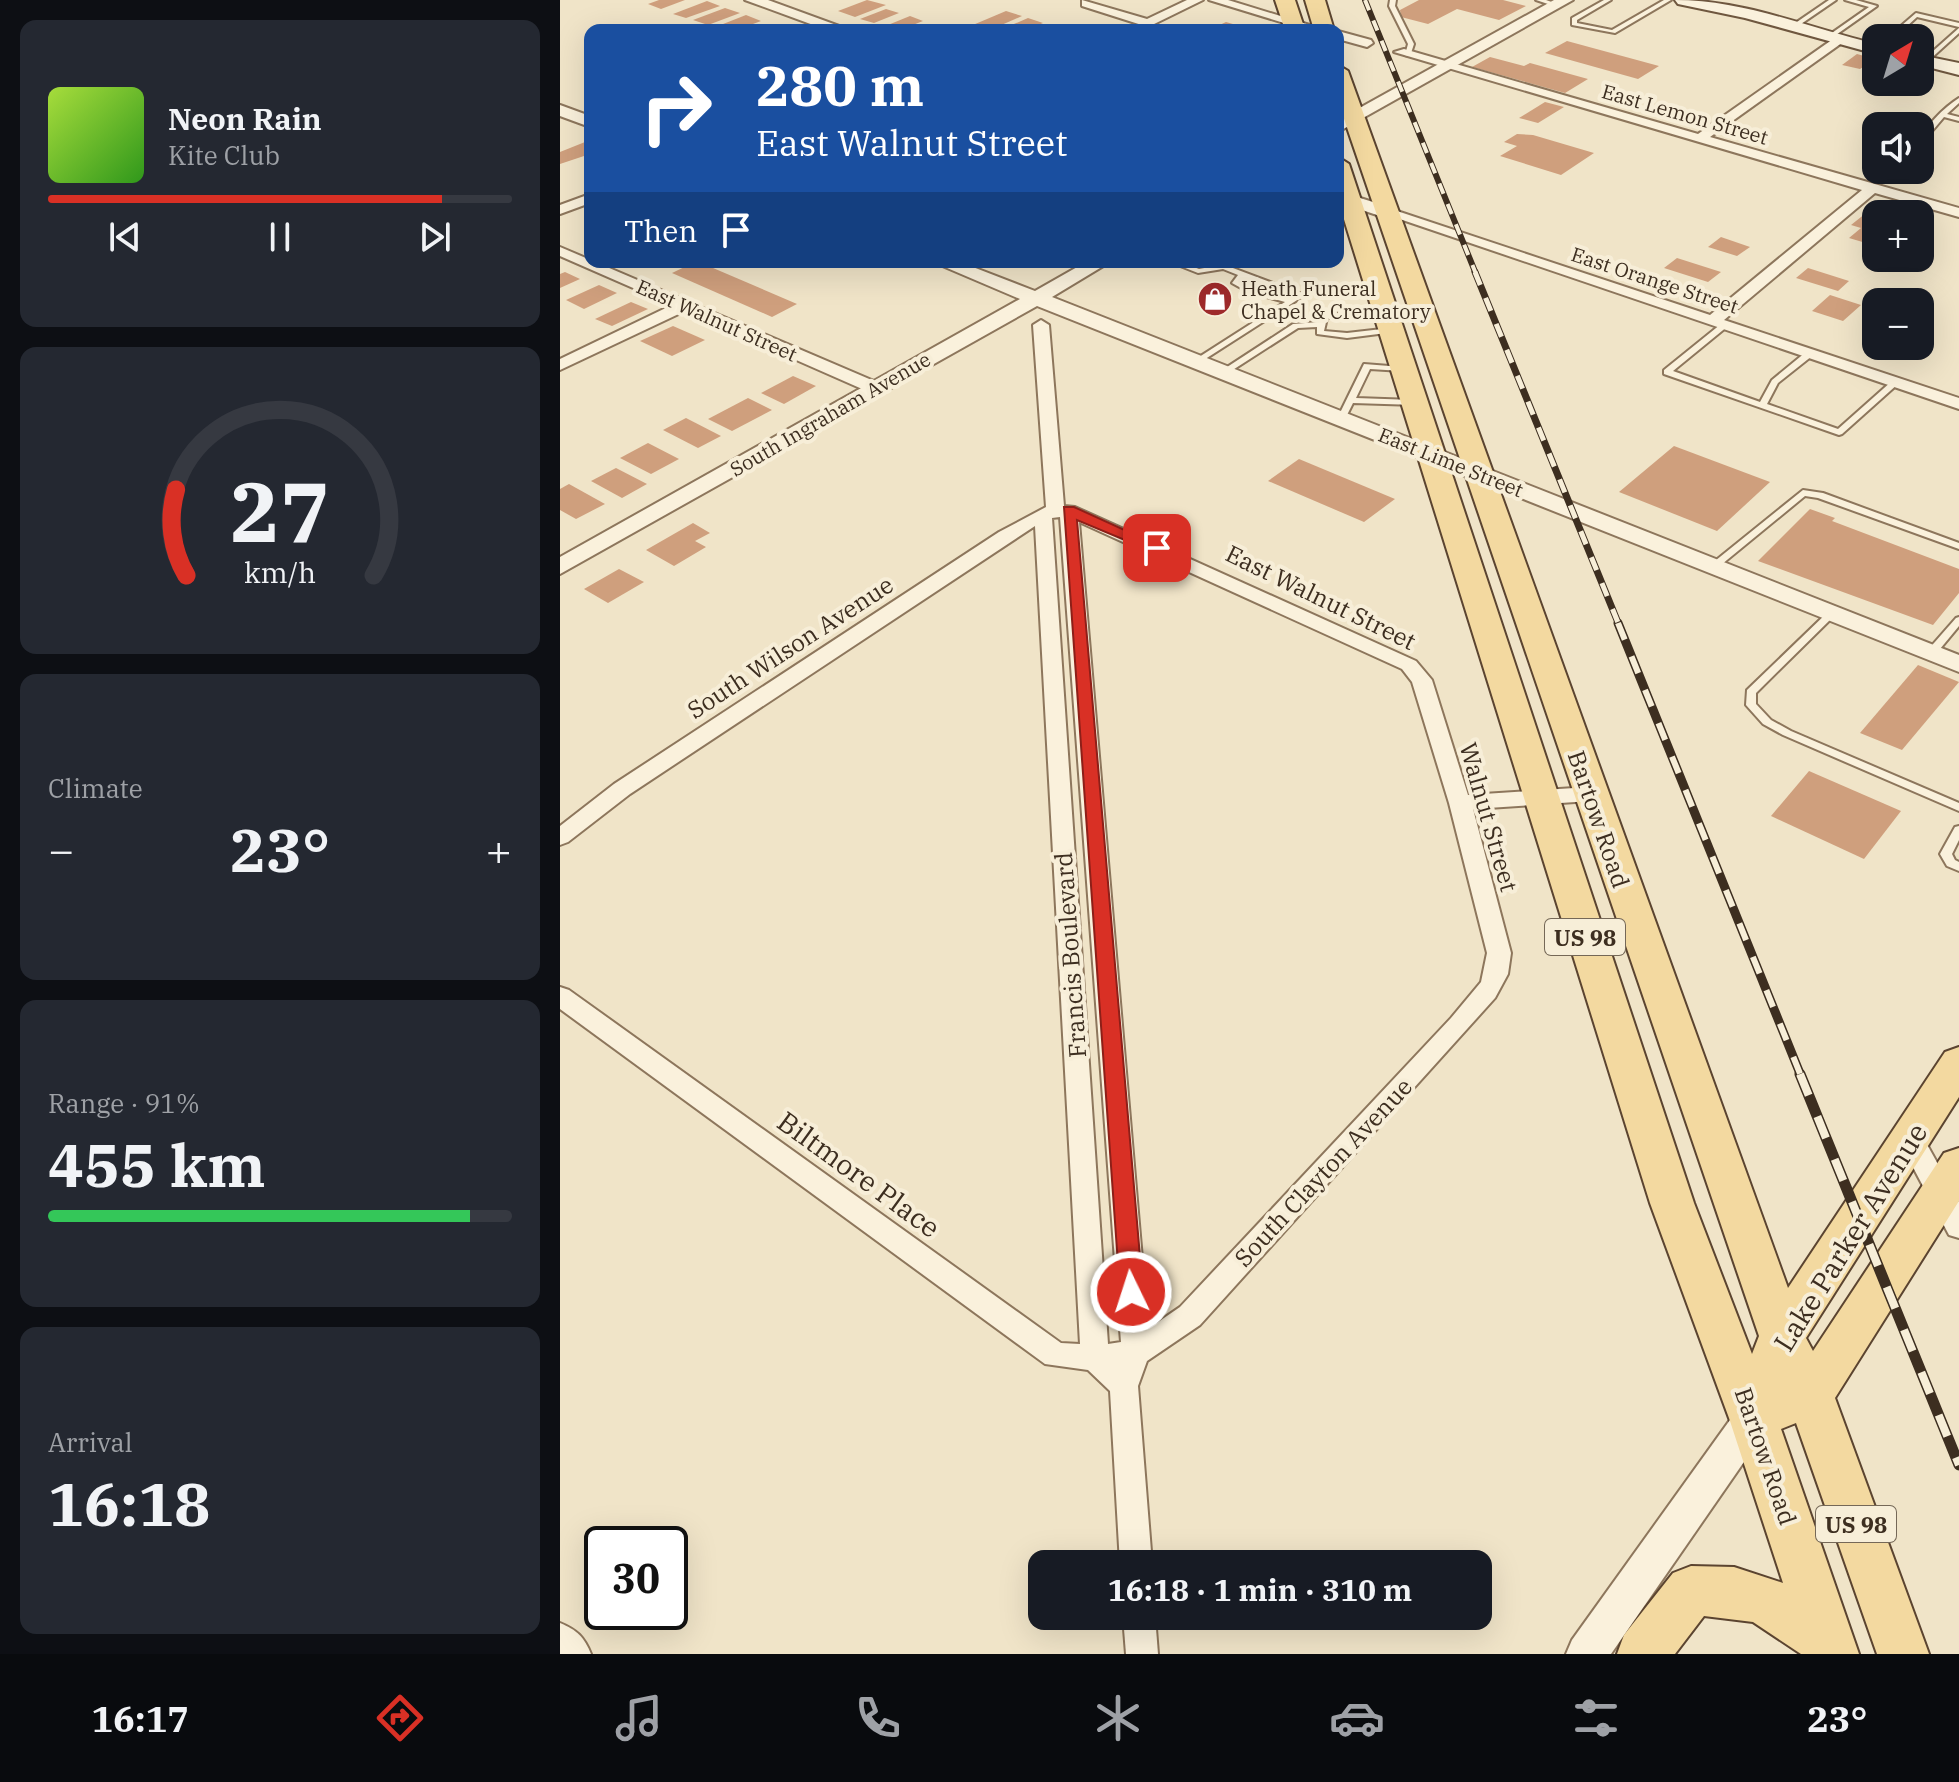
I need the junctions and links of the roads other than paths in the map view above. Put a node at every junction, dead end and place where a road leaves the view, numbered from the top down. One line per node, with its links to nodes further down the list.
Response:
1 (753, 0): 16 (street)
2 (1197, 0): 14 (street)
3 (1215, 0): 17 (street)
4 (1285, 0): 18 (main road)
5 (1315, 0): 19 (main road)
6 (1393, 0): 28 (lane)
7 (1539, 0): 13 (lane)
8 (1608, 0): 9 (lane)
9 (1668, 0)
10 (1684, 0): 15 (main road)
11 (1833, 0): 21 (lane)
12 (1848, 0): 24 (lane)
13 (1561, 2): 30 (street)
14 (1086, 3)
15 (1725, 11): 21 (main road); 24 (main road)
16 (824, 24)
17 (1287, 24)
18 (1292, 24)
19 (1321, 24)
20 (1906, 24): 22 (lane)
21 (1796, 25): 24 (main road)
22 (1959, 28): 27 (lane)
23 (1344, 37): 25 (street)
24 (1836, 38): 26 (main road); 39 (street)
25 (1367, 43)
26 (1862, 45)
27 (1934, 50)
28 (1404, 54): 30 (street, East Lemon Street)
29 (1934, 63): 31 (main road)
30 (1447, 66): 37 (street); 39 (street, East Lemon Street)
31 (1959, 69)
32 (1959, 100): 34 (lane)
33 (560, 110): 36 (street)
34 (1942, 115): 35 (lane); 38 (lane)
35 (1959, 119)
36 (584, 120)
37 (1346, 122): 44 (main road, Bartow Road / US 98)
38 (1934, 125)
39 (1699, 139): 40 (street, East Lemon Street)
40 (1873, 188): 45 (street, East Lemon Street); 62 (street)
41 (1345, 198): 44 (street, East Orange Street); 60 (main road, Bartow Road / US 98)
42 (584, 200): 43 (street)
43 (560, 210)
44 (1389, 213): 62 (street, East Orange Street); 77 (main road, Bartow Road / US 98)
45 (1959, 213)
46 (560, 251): 47 (street, East Walnut Street)
47 (584, 261)
48 (599, 268): 58 (street, East Walnut Street)
49 (958, 268): 56 (street, East Lime Street)
50 (1089, 268): 56 (street, South Ingraham Avenue)
51 (1190, 268): 52 (lane)
52 (1225, 268): 53 (lane)
53 (1242, 274): 54 (lane); 57 (lane)
54 (1244, 286)
55 (1270, 295): 57 (lane)
56 (1035, 299): 66 (street, East Lime Street); 71 (street, South Ingraham Avenue)
57 (1290, 301): 66 (lane)
58 (685, 305): 67 (street); 71 (street, East Walnut Street)
59 (1357, 316): 60 (lane); 61 (lane); 64 (lane)
60 (1389, 322): 64 (lane); 68 (main road, Bartow Road / US 98)
61 (1321, 324): 64 (lane); 69 (lane)
62 (1718, 324): 65 (street, East Orange Street); 74 (lane)
63 (1041, 325): 78 (street, Francis Boulevard)
64 (1362, 332)
65 (1809, 354): 70 (street, East Orange Street); 74 (lane)
66 (1199, 361): 69 (street, East Lime Street)
67 (562, 363)
68 (1403, 369): 72 (main road, Bartow Road / US 98); 75 (lane)
69 (1225, 371): 75 (street, East Lime Street)
70 (1895, 383): 73 (street, East Orange Street); 74 (lane)
71 (875, 388): 80 (street, South Ingraham Avenue)
72 (1413, 403): 75 (lane); 76 (main road, Bartow Road / US 98)
73 (1959, 404)
74 (1762, 406)
75 (1346, 408): 76 (street, East Lime Street)
76 (1429, 453): 77 (street, East Lime Street); 90 (main road, Bartow Road / US 98)
77 (1478, 473): 81 (street, East Lime Street); 89 (main road, Bartow Road / US 98)
78 (1056, 511): 86 (street, East Walnut Street); 87 (street, Francis Boulevard); 88 (street, Francis Boulevard); 94 (street, South Wilson Avenue)
79 (1959, 546): 81 (lane)
80 (560, 567)
81 (1713, 567): 82 (street, East Lime Street)
82 (1832, 613): 84 (street, East Lime Street); 92 (lane)
83 (1959, 620): 84 (lane)
84 (1931, 653): 85 (street, East Lime Street)
85 (1959, 664)
86 (1416, 674): 91 (street, Walnut Street)
87 (1085, 717): 88 (street); 97 (street, Francis Boulevard)
88 (1056, 720): 98 (street, Francis Boulevard)
89 (1590, 794): 90 (street); 103 (main road, Bartow Road / US 98)
90 (1540, 797): 91 (street); 108 (main road, Bartow Road / US 98)
91 (1460, 803): 96 (street, Walnut Street)
92 (1959, 807)
93 (1959, 830): 95 (lane)
94 (560, 837)
95 (1959, 867)
96 (1497, 977): 104 (street, South Clayton Avenue)
97 (1107, 984): 98 (street); 104 (street, Francis Boulevard)
98 (1072, 987): 105 (street, Francis Boulevard)
99 (560, 996): 105 (street, Biltmore Place)
100 (1959, 1063): 101 (main road, Lake Parker Avenue)
101 (1911, 1139): 102 (street); 103 (main road, Lake Parker Avenue)
102 (1953, 1196): 107 (main road, Lake Parker Avenue)
103 (1782, 1336): 107 (main road, Bartow Road / US 98); 108 (main road, Lake Parker Avenue)
104 (1136, 1353): 105 (street, Biltmore Place); 106 (street, Francis Boulevard)
105 (1095, 1358): 106 (street)
106 (1124, 1386): 109 (street, Francis Boulevard)
107 (1810, 1395): 108 (main road); 117 (main road, Bartow Road / US 98)
108 (1753, 1418): 112 (main road, Bartow Road / US 98); 115 (street)
109 (1135, 1550)
110 (1140, 1630): 114 (street)
111 (560, 1643): 113 (street)
112 (1832, 1649): 116 (main road)
113 (571, 1654)
114 (1142, 1654)
115 (1586, 1654)
116 (1643, 1654)
117 (1903, 1654)

